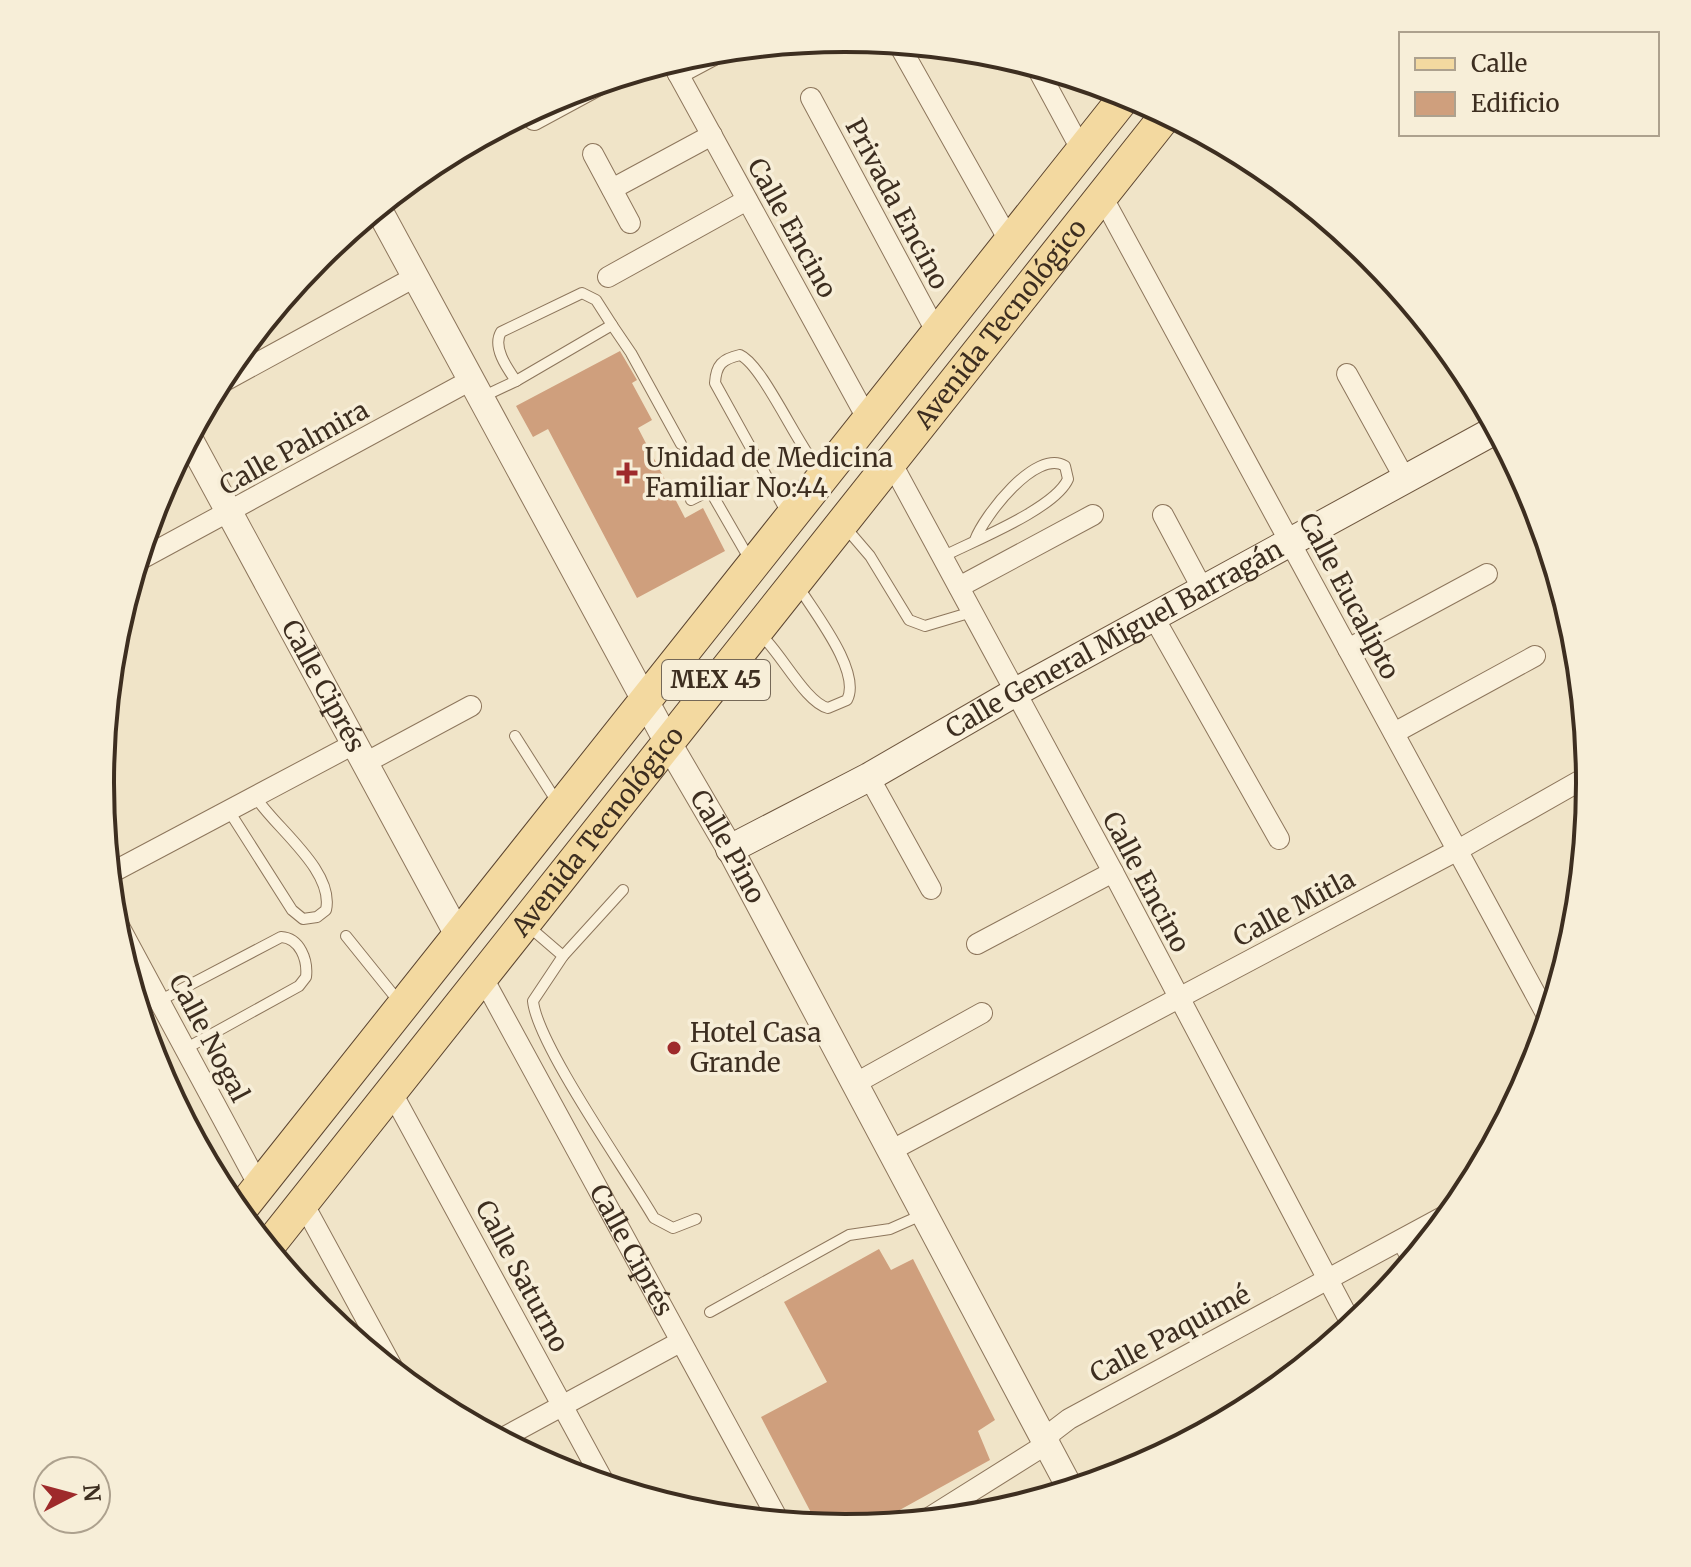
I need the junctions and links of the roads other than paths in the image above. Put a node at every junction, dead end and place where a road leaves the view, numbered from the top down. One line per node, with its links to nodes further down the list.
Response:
1 (905, 55): 15 (street)
2 (677, 72): 7 (street, Calle Encino)
3 (1043, 80): 8 (street)
4 (811, 98): 19 (street, Privada Encino)
5 (1118, 105): 8 (main road, Avenida Tecnológico / MEX 45)
6 (1160, 123): 11 (main road, Avenida Tecnológico / MEX 45)
7 (712, 135): 10 (street); 12 (street, Calle Encino)
8 (1082, 151): 15 (main road, Avenida Tecnológico / MEX 45)
9 (593, 154): 10 (street)
10 (612, 189): 14 (street)
11 (1103, 198): 28 (main road, Avenida Tecnológico / MEX 45); 38 (street, Calle Eucalipto)
12 (747, 200): 17 (street); 24 (street, Calle Encino)
13 (383, 217): 16 (street, Calle Pino)
14 (630, 223)
15 (1010, 242): 19 (main road, Avenida Tecnológico / MEX 45)
16 (415, 277): 20 (street); 23 (street, Calle Pino)
17 (608, 277)
18 (612, 325): 22 (lane); 22 (lane); 26 (lane)
19 (937, 333): 24 (main road, Avenida Tecnológico / MEX 45)
20 (240, 372)
21 (1347, 374): 30 (street)
22 (516, 381): 23 (lane)
23 (476, 389): 32 (street, Calle Palmira); 52 (street, Calle Pino)
24 (868, 420): 29 (main road, Avenida Tecnológico / MEX 45)
25 (1488, 434): 30 (main road, Calle General Miguel Barragán)
26 (681, 444)
27 (195, 449): 32 (street, Calle Ciprés)
28 (891, 462): 36 (main road, Avenida Tecnológico / MEX 45); 40 (street, Calle Encino)
29 (823, 476): 35 (main road, Avenida Tecnológico / MEX 45); 35 (lane)
30 (1405, 479): 38 (main road, Calle General Miguel Barragán)
31 (691, 500): 41 (lane)
32 (229, 513): 39 (street, Calle Palmira); 57 (street, Calle Ciprés)
33 (1093, 515): 44 (street)
34 (1163, 515): 45 (street)
35 (790, 518): 41 (main road, Avenida Tecnológico / MEX 45)
36 (842, 524): 43 (main road, Avenida Tecnológico / MEX 45); 46 (lane)
37 (975, 540): 37 (lane); 40 (lane)
38 (1290, 542): 45 (main road, Calle General Miguel Barragán); 49 (street, Calle Eucalipto)
39 (151, 554)
40 (942, 557): 44 (street, Calle Encino)
41 (753, 565): 52 (main road, Avenida Tecnológico / MEX 45)
42 (1487, 574): 49 (street)
43 (795, 581): 48 (main road, Avenida Tecnológico / MEX 45); 48 (lane)
44 (959, 587): 46 (street, Calle Encino)
45 (1203, 590): 47 (main road, Calle General Miguel Barragán)
46 (972, 612): 51 (street, Calle Encino)
47 (1153, 616): 51 (main road, Calle General Miguel Barragán); 63 (street)
48 (756, 630): 56 (main road, Avenida Tecnológico / MEX 45)
49 (1348, 649): 54 (street, Calle Eucalipto)
50 (1535, 656): 54 (street)
51 (1014, 693): 58 (main road, Calle General Miguel Barragán); 67 (street, Calle Encino)
52 (645, 701): 56 (street, Calle Pino); 61 (main road, Avenida Tecnológico / MEX 45)
53 (471, 706): 57 (street)
54 (1394, 733): 65 (street, Calle Eucalipto)
55 (515, 736): 61 (lane)
56 (667, 741): 64 (street, Calle Pino); 70 (main road, Avenida Tecnológico / MEX 45)
57 (359, 753): 60 (street); 71 (street, Calle Ciprés)
58 (869, 777): 64 (main road, Calle General Miguel Barragán); 68 (street)
59 (1577, 782): 65 (street, Calle Mitla)
60 (255, 796): 62 (street); 62 (lane)
61 (561, 807): 71 (main road, Avenida Tecnológico / MEX 45)
62 (229, 811): 66 (street)
63 (1279, 839)
64 (730, 849): 83 (street, Calle Pino)
65 (1458, 850): 77 (street, Calle Mitla); 80 (street, Calle Eucalipto)
66 (119, 869)
67 (1113, 872): 73 (street); 77 (street, Calle Encino)
68 (931, 889)
69 (623, 890): 75 (lane)
70 (525, 924): 75 (lane); 76 (main road, Avenida Tecnológico / MEX 45)
71 (458, 935): 79 (main road, Avenida Tecnológico / MEX 45)
72 (346, 936): 79 (lane)
73 (977, 944)
74 (135, 956): 78 (street, Calle Nogal)
75 (563, 956): 90 (lane)
76 (483, 978): 84 (main road, Avenida Tecnológico / MEX 45); 98 (street, Calle Ciprés)
77 (1177, 999): 85 (street, Calle Mitla); 95 (street, Calle Encino)
78 (159, 1001): 82 (street, Calle Nogal); 82 (lane)
79 (403, 1006): 86 (main road, Avenida Tecnológico / MEX 45)
80 (1542, 1006)
81 (982, 1013): 83 (street)
82 (185, 1049): 86 (street, Calle Nogal)
83 (856, 1083): 85 (street, Calle Pino)
84 (391, 1091): 88 (main road, Avenida Tecnológico / MEX 45); 100 (street, Calle Saturno)
85 (892, 1150): 89 (street, Calle Pino)
86 (259, 1186): 87 (main road, Avenida Tecnológico / MEX 45)
87 (246, 1203)
88 (303, 1203): 92 (main road, Avenida Tecnológico / MEX 45); 99 (street)
89 (926, 1213): 96 (lane); 102 (street, Calle Pino)
90 (696, 1219)
91 (1429, 1225): 93 (street, Calle Paquimé)
92 (274, 1240)
93 (1402, 1240): 94 (street); 95 (street, Calle Paquimé)
94 (1408, 1251)
95 (1327, 1279): 97 (street, Calle Encino); 102 (street, Calle Paquimé)
96 (710, 1312)
97 (1347, 1316)
98 (680, 1342): 100 (street); 106 (street, Calle Ciprés)
99 (383, 1349)
100 (562, 1406): 101 (street); 103 (street, Calle Saturno)
101 (511, 1434)
102 (1045, 1445): 104 (street, Calle Pino); 105 (street, Calle Paquimé)
103 (598, 1471)
104 (1066, 1481)
105 (947, 1508)
106 (773, 1511)

